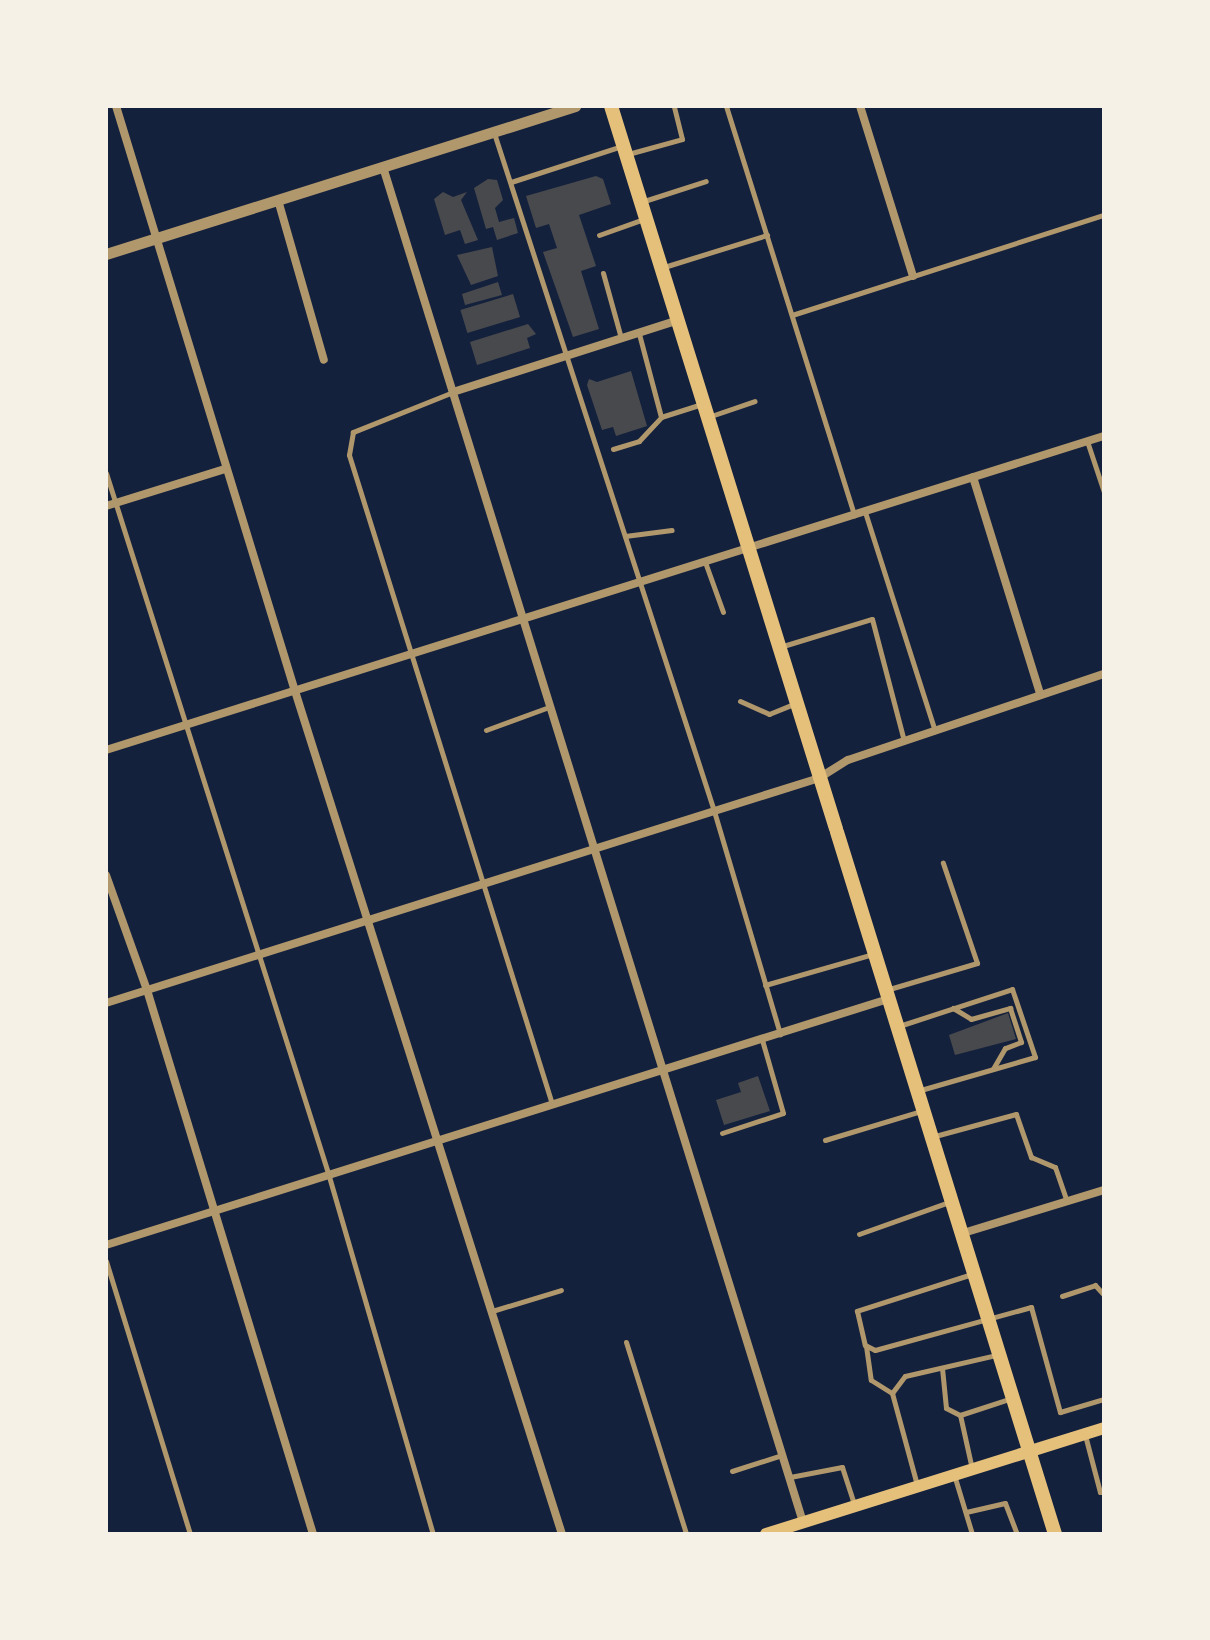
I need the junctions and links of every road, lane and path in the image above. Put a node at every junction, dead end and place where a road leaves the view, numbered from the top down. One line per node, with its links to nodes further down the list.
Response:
1 (116, 106): 19 (street)
2 (575, 106): 7 (street)
3 (611, 106): 9 (main road)
4 (674, 106): 9 (lane)
5 (726, 106): 18 (lane)
6 (860, 106): 23 (street)
7 (540, 111): 8 (street)
8 (494, 132): 10 (street); 12 (lane)
9 (624, 150): 12 (lane); 14 (main road)
10 (383, 167): 13 (street); 30 (street)
11 (706, 181): 14 (lane)
12 (511, 182): 28 (lane)
13 (278, 200): 19 (street); 29 (street)
14 (640, 203): 16 (main road)
15 (1104, 215): 23 (lane)
16 (645, 218): 17 (lane); 21 (main road)
17 (599, 235)
18 (767, 235): 21 (lane); 24 (lane)
19 (158, 238): 20 (street); 37 (street)
20 (106, 254)
21 (660, 268): 25 (main road)
22 (603, 273): 27 (lane)
23 (913, 276): 24 (lane)
24 (792, 315): 43 (lane)
25 (676, 321): 26 (street); 32 (main road)
26 (639, 333): 27 (street); 33 (lane)
27 (621, 339): 28 (street)
28 (568, 355): 30 (street); 45 (lane)
29 (324, 360)
30 (453, 392): 50 (street); 52 (lane)
31 (755, 401): 32 (lane)
32 (705, 411): 33 (lane); 46 (main road)
33 (661, 417): 36 (lane)
34 (1104, 436): 35 (street)
35 (1087, 441): 39 (street); 40 (lane)
36 (613, 449)
37 (225, 469): 41 (street); 54 (street)
38 (106, 473): 41 (lane)
39 (973, 477): 42 (street); 55 (street)
40 (1104, 492)
41 (110, 504): 59 (lane)
42 (865, 512): 43 (street); 61 (lane)
43 (855, 516): 46 (street)
44 (672, 530): 45 (lane)
45 (625, 536): 48 (lane)
46 (750, 550): 47 (street); 51 (main road)
47 (705, 562): 48 (street); 49 (lane)
48 (639, 581): 50 (street); 65 (lane)
49 (723, 612)
50 (520, 617): 52 (street); 58 (street)
51 (780, 647): 57 (main road); 62 (lane)
52 (413, 653): 54 (street); 69 (lane)
53 (1104, 674): 55 (street)
54 (295, 691): 59 (street); 70 (street)
55 (1040, 693): 61 (street)
56 (740, 701): 57 (lane)
57 (797, 703): 64 (main road)
58 (549, 707): 60 (lane); 66 (street)
59 (186, 726): 63 (street); 72 (lane)
60 (486, 730)
61 (935, 731): 62 (street)
62 (904, 741): 64 (street)
63 (106, 750)
64 (819, 778): 65 (street); 71 (main road)
65 (714, 811): 66 (street); 73 (lane)
66 (596, 848): 69 (street); 81 (street)
67 (943, 863): 75 (lane)
68 (106, 875): 74 (street)
69 (485, 883): 70 (street); 84 (lane)
70 (369, 920): 72 (street); 88 (street)
71 (874, 953): 73 (lane); 75 (main road)
72 (258, 954): 74 (street); 90 (lane)
73 (765, 985): 79 (lane)
74 (147, 990): 76 (street); 94 (street)
75 (887, 994): 78 (main road); 79 (street)
76 (106, 1003)
77 (953, 1008): 78 (lane); 82 (lane); 82 (lane)
78 (896, 1027): 83 (main road)
79 (780, 1034): 80 (street)
80 (762, 1040): 81 (street); 86 (lane)
81 (663, 1069): 84 (street); 116 (street)
82 (993, 1069): 83 (lane)
83 (916, 1091): 85 (main road)
84 (552, 1104): 88 (street)
85 (922, 1111): 87 (main road); 89 (lane)
86 (722, 1133)
87 (930, 1138): 92 (lane); 93 (main road)
88 (438, 1140): 90 (street); 103 (street)
89 (825, 1140)
90 (328, 1173): 94 (street); 128 (lane)
91 (1104, 1190): 92 (street)
92 (1067, 1201): 96 (street)
93 (950, 1202): 95 (lane); 96 (main road)
94 (215, 1209): 97 (street); 127 (street)
95 (859, 1234)
96 (960, 1234): 99 (main road)
97 (106, 1245)
98 (106, 1261): 126 (lane)
99 (972, 1273): 104 (main road); 106 (lane)
100 (561, 1290): 103 (lane)
101 (1104, 1295): 102 (lane)
102 (1062, 1296)
103 (492, 1311): 129 (street)
104 (988, 1321): 106 (lane); 107 (main road); 111 (lane)
105 (626, 1342): 130 (lane)
106 (865, 1345): 109 (lane)
107 (999, 1354): 108 (lane); 110 (main road)
108 (942, 1368): 109 (lane); 112 (lane)
109 (892, 1393): 121 (lane)
110 (1013, 1398): 112 (lane); 115 (main road)
111 (1104, 1399)
112 (960, 1415): 117 (lane)
113 (1104, 1428): 114 (main road)
114 (1085, 1434): 115 (main road); 122 (lane)
115 (1030, 1452): 117 (main road); 134 (main road)
116 (782, 1454): 118 (lane); 120 (street)
117 (972, 1469): 119 (main road)
118 (732, 1471)
119 (954, 1475): 121 (main road); 124 (lane)
120 (790, 1477): 123 (lane); 125 (street)
121 (918, 1486): 123 (main road)
122 (1104, 1491)
123 (854, 1506): 125 (main road)
124 (966, 1512): 132 (lane); 133 (lane)
125 (801, 1526): 131 (main road)
126 (190, 1534)
127 (313, 1534)
128 (433, 1534)
129 (562, 1534)
130 (686, 1534)
131 (766, 1534)
132 (972, 1534)
133 (1017, 1534)
134 (1055, 1534)

